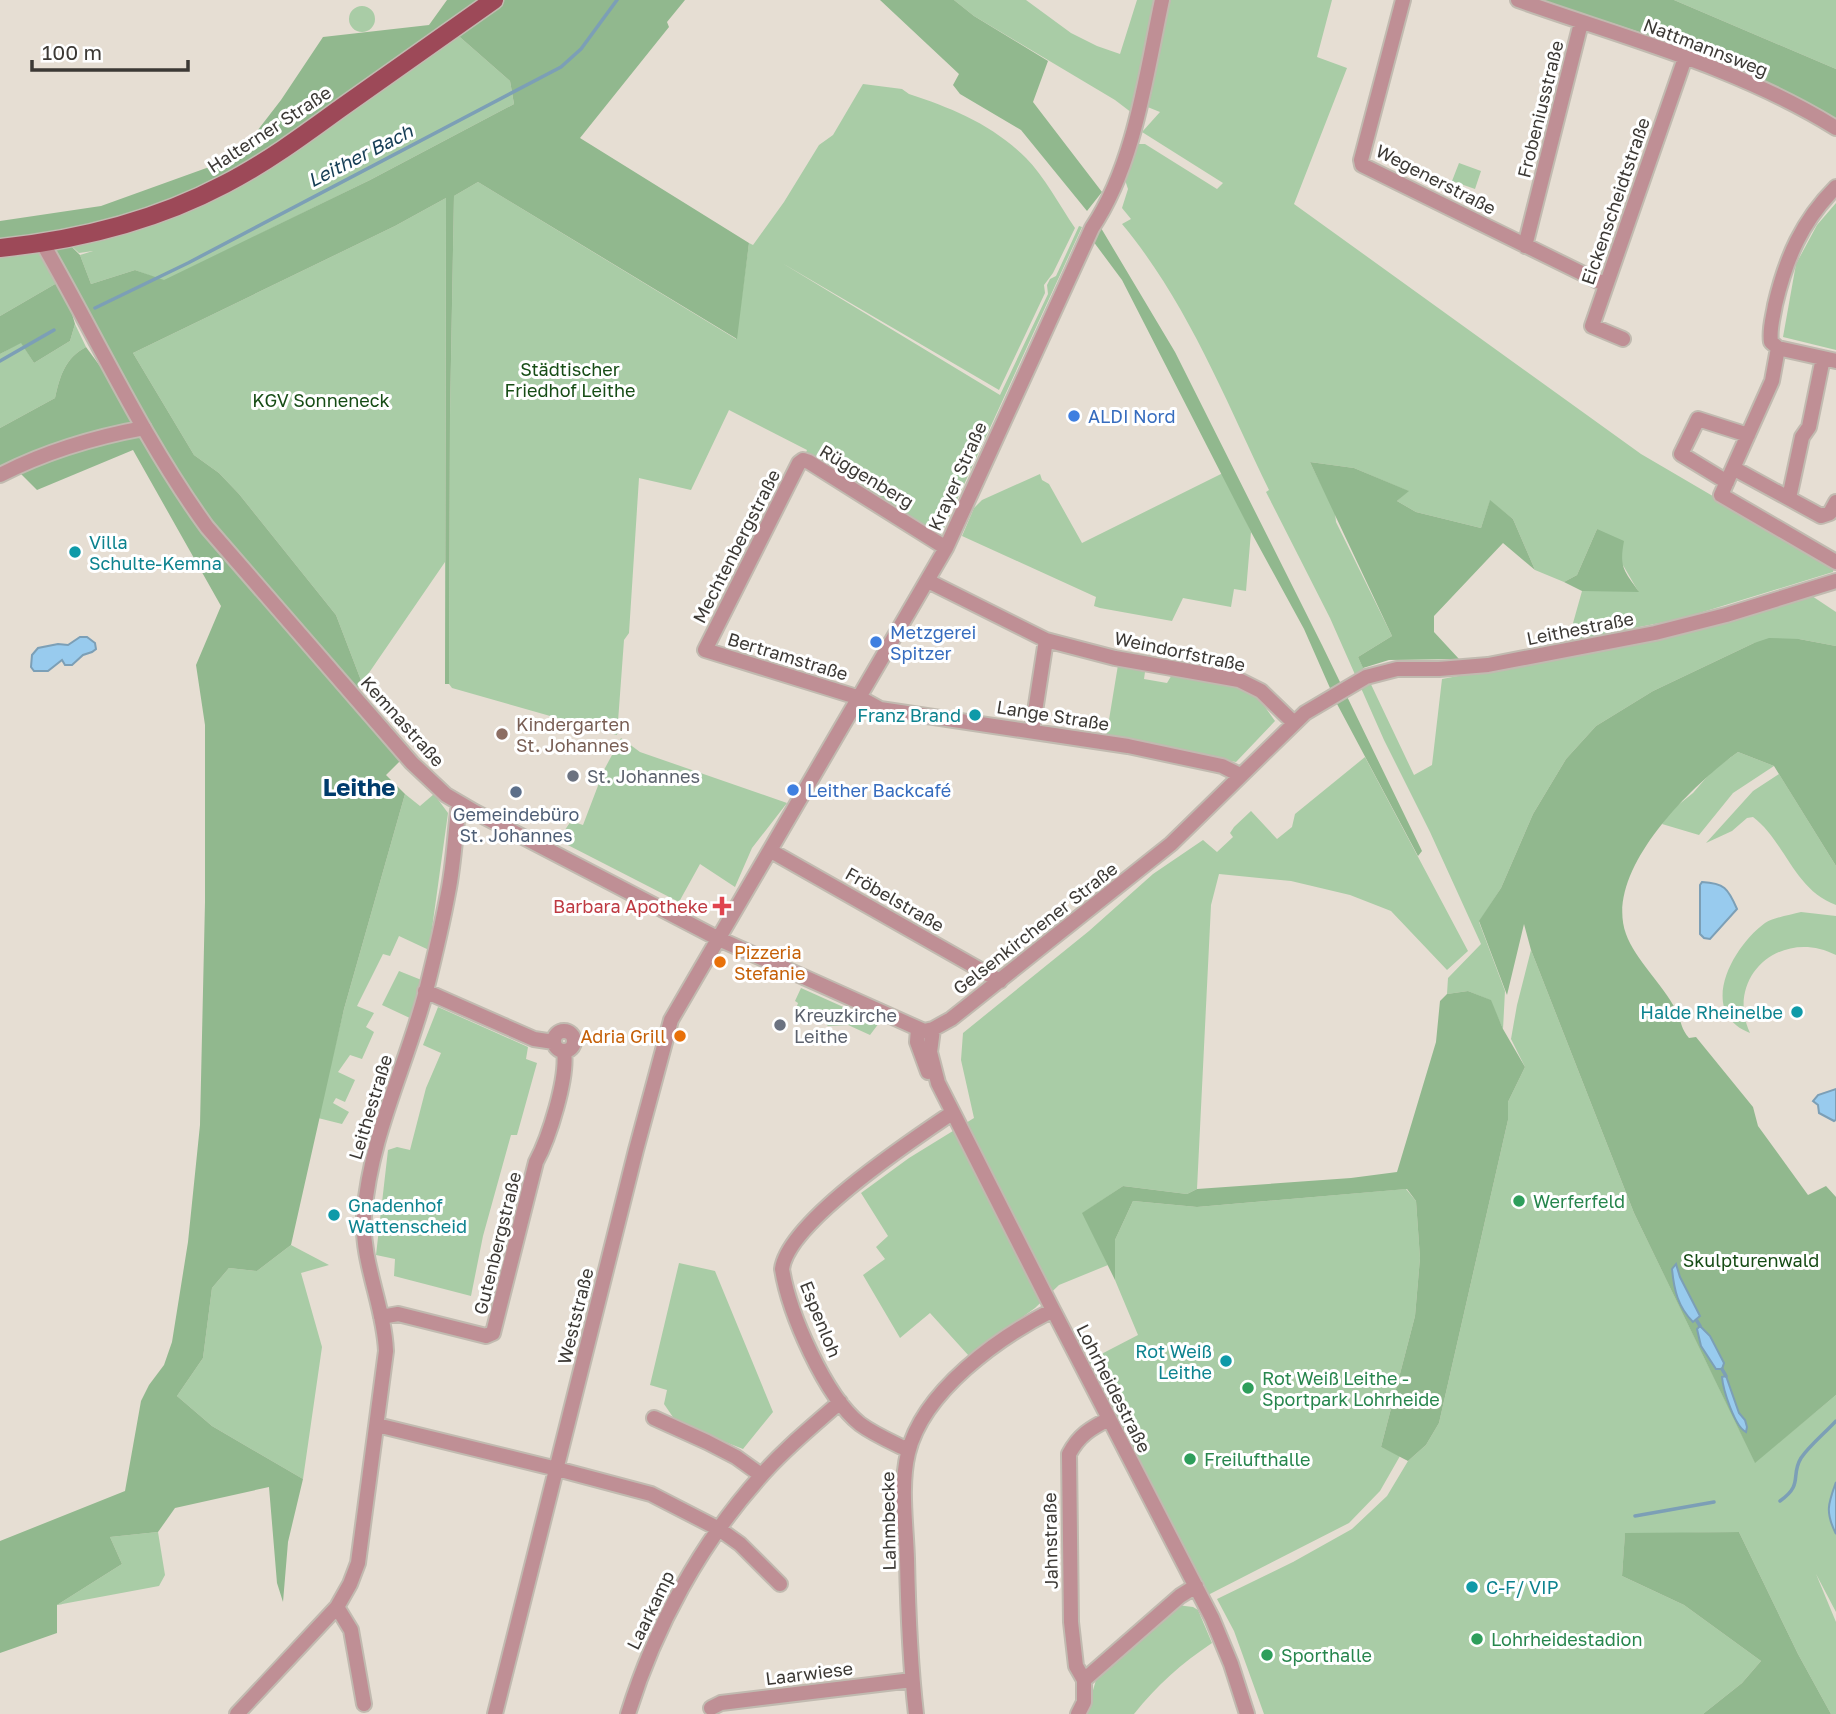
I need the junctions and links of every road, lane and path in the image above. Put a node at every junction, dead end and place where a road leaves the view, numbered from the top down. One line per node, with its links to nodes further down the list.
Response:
1 (494, 0): 9 (main road, Halterner Straße)
2 (1162, 0): 23 (street, Krayer Straße)
3 (1403, 0): 10 (street, Wegenerstraße)
4 (1518, 0): 5 (street, Nattmannsweg)
5 (1581, 23): 6 (street, Nattmannsweg); 10 (street, Frobeniusstraße)
6 (1685, 58): 7 (street, Nattmannsweg); 12 (street, Eickenscheidtstraße)
7 (1836, 128)
8 (1836, 187): 14 (street)
9 (43, 244): 11 (main road, Halterner Straße); 16 (street, Kemnastraße)
10 (1525, 246): 12 (street, Wegenerstraße)
11 (0, 248)
12 (1606, 285): 13 (street, Eickenscheidtstraße)
13 (1623, 339)
14 (1778, 348): 15 (street); 17 (street)
15 (1829, 360): 21 (street)
16 (144, 428): 19 (street); 34 (street, Kemnastraße)
17 (1748, 435): 20 (street); 20 (street)
18 (803, 460): 23 (street, Rüggenberg); 28 (street, Mechtenbergstraße)
19 (0, 475)
20 (1730, 475): 21 (street); 24 (street)
21 (1790, 498): 22 (street)
22 (1836, 502)
23 (946, 548): 25 (street, Krayer Straße)
24 (1836, 562)
25 (928, 581): 27 (street, Weindorfstraße); 30 (street, Krayer Straße)
26 (1836, 581): 29 (street, Leithestraße)
27 (1045, 640): 31 (street, Weindorfstraße); 32 (street)
28 (705, 650): 30 (street, Bertramstraße)
29 (1330, 696): 31 (street, Gelsenkirchener Straße)
30 (860, 698): 32 (street, Lange Straße); 35 (street, Krayer Straße)
31 (1294, 723): 33 (street, Gelsenkirchener Straße)
32 (1032, 731): 33 (street, Lange Straße)
33 (1240, 775): 37 (street, Gelsenkirchener Straße)
34 (459, 803): 36 (street, Kemnastraße); 38 (street, Leithestraße)
35 (771, 851): 36 (street, Krayer Straße); 37 (street, Fröbelstraße)
36 (719, 939): 39 (street); 50 (street, Weststraße)
37 (1000, 981): 40 (street, Gelsenkirchener Straße)
38 (425, 991): 44 (street, Leithestraße); 44 (street, Gutenbergstraße)
39 (918, 1029): 40 (street); 41 (street, Lohrheidestraße)
40 (933, 1030): 41 (street, Lohrheidestraße)
41 (938, 1083): 42 (street, Lohrheidestraße)
42 (952, 1113): 43 (street, Lohrheidestraße); 45 (street, Espenloh)
43 (1052, 1311): 47 (street, Lohrheidestraße); 49 (street, Lahmbecke)
44 (381, 1317): 48 (street, Leithestraße)
45 (839, 1402): 49 (street, Espenloh); 51 (street, Laarkamp)
46 (653, 1418): 51 (street)
47 (1109, 1419): 54 (street, Lohrheidestraße); 57 (street, Jahnstraße)
48 (377, 1425): 50 (street); 55 (street, Leithestraße)
49 (908, 1450): 56 (street, Lahmbecke)
50 (557, 1469): 52 (street); 61 (street, Weststraße)
51 (761, 1475): 52 (street, Laarkamp)
52 (719, 1529): 53 (street); 62 (street, Laarkamp)
53 (780, 1584)
54 (1196, 1586): 57 (street); 65 (street, Lohrheidestraße)
55 (337, 1607): 58 (street); 60 (street, Leithestraße)
56 (912, 1680): 59 (street, Laarwiese); 63 (street, Lahmbecke)
57 (1084, 1680): 64 (street, Jahnstraße)
58 (364, 1704)
59 (711, 1708)
60 (237, 1714)
61 (495, 1714)
62 (628, 1714)
63 (916, 1714)
64 (1078, 1714)
65 (1247, 1714)

